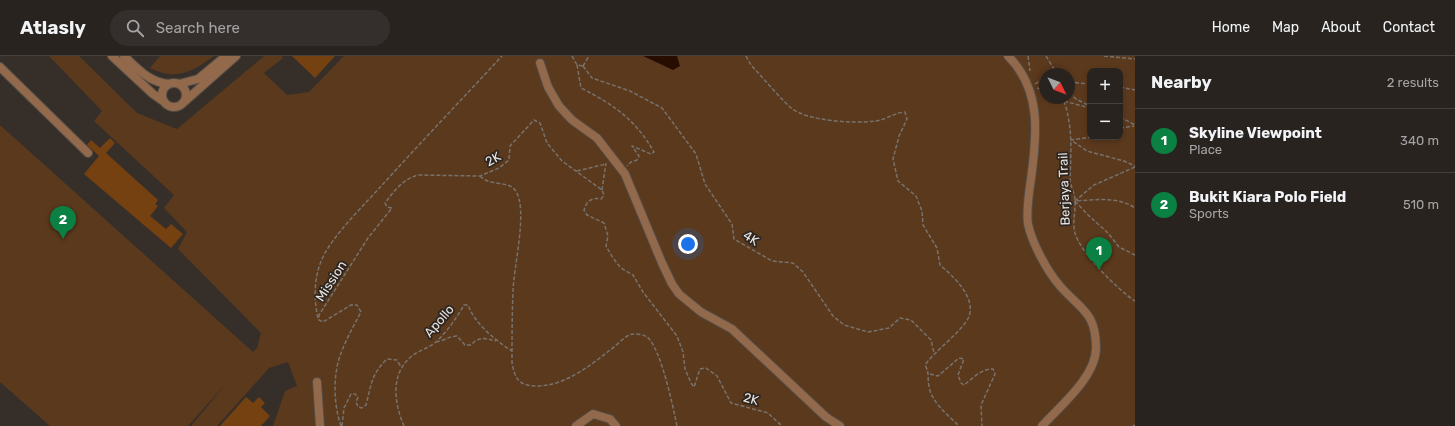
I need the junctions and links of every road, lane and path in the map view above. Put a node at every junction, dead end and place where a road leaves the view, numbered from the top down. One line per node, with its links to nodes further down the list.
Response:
1 (112, 56): 28 (street)
2 (124, 56): 21 (street)
3 (226, 56): 22 (street)
4 (236, 56): 29 (street)
5 (502, 56): 51 (path)
6 (572, 56): 15 (path)
7 (589, 56): 16 (path)
8 (746, 56): 55 (path)
9 (1008, 56): 24 (street)
10 (1046, 56): 18 (path)
11 (1104, 56): 12 (path)
12 (1130, 57): 13 (path)
13 (1135, 59)
14 (540, 63): 40 (street)
15 (577, 65): 16 (path); 44 (path)
16 (583, 66): 55 (path, 4K)
17 (0, 67): 39 (street)
18 (1053, 68)
19 (1039, 81): 24 (path)
20 (1075, 83): 23 (path)
21 (169, 84): 22 (street); 28 (street)
22 (179, 84): 29 (street)
23 (1087, 84)
24 (1030, 87): 69 (street)
25 (1123, 88): 26 (path)
26 (1135, 90)
27 (1075, 98): 32 (path)
28 (163, 101): 29 (street)
29 (182, 104)
30 (1065, 104): 38 (path, Berjaya Trail)
31 (1075, 104): 33 (path)
32 (1087, 105)
33 (1087, 106)
34 (1123, 119): 35 (path)
35 (1135, 126): 36 (path)
36 (1123, 128)
37 (1087, 138): 38 (path)
38 (1071, 140): 42 (path); 47 (path, Berjaya Trail)
39 (88, 153)
40 (612, 155): 41 (path); 44 (street)
41 (606, 164): 43 (path); 46 (path)
42 (1135, 166): 47 (path)
43 (577, 171): 45 (path, 2K); 46 (path, 2K)
44 (625, 174): 66 (street)
45 (480, 176): 51 (path, Mission); 54 (path, 2K)
46 (602, 190): 65 (path, 2K)
47 (1076, 201): 48 (path); 49 (path); 50 (path, Berjaya Trail)
48 (1135, 208)
49 (1135, 255)
50 (1135, 301)
51 (319, 320): 60 (path, Mission)
52 (436, 342): 53 (path); 53 (path, Apollo); 56 (path, Apollo)
53 (497, 342): 54 (path, Apollo)
54 (512, 351): 64 (path, 2K)
55 (934, 353): 57 (path)
56 (401, 367): 60 (path); 61 (path)
57 (929, 374): 67 (path); 68 (path)
58 (318, 382): 59 (street)
59 (320, 426)
60 (341, 426)
61 (404, 426)
62 (576, 426): 63 (street)
63 (616, 426)
64 (677, 426)
65 (782, 426)
66 (840, 426)
67 (958, 426)
68 (982, 426)
69 (1042, 426)

